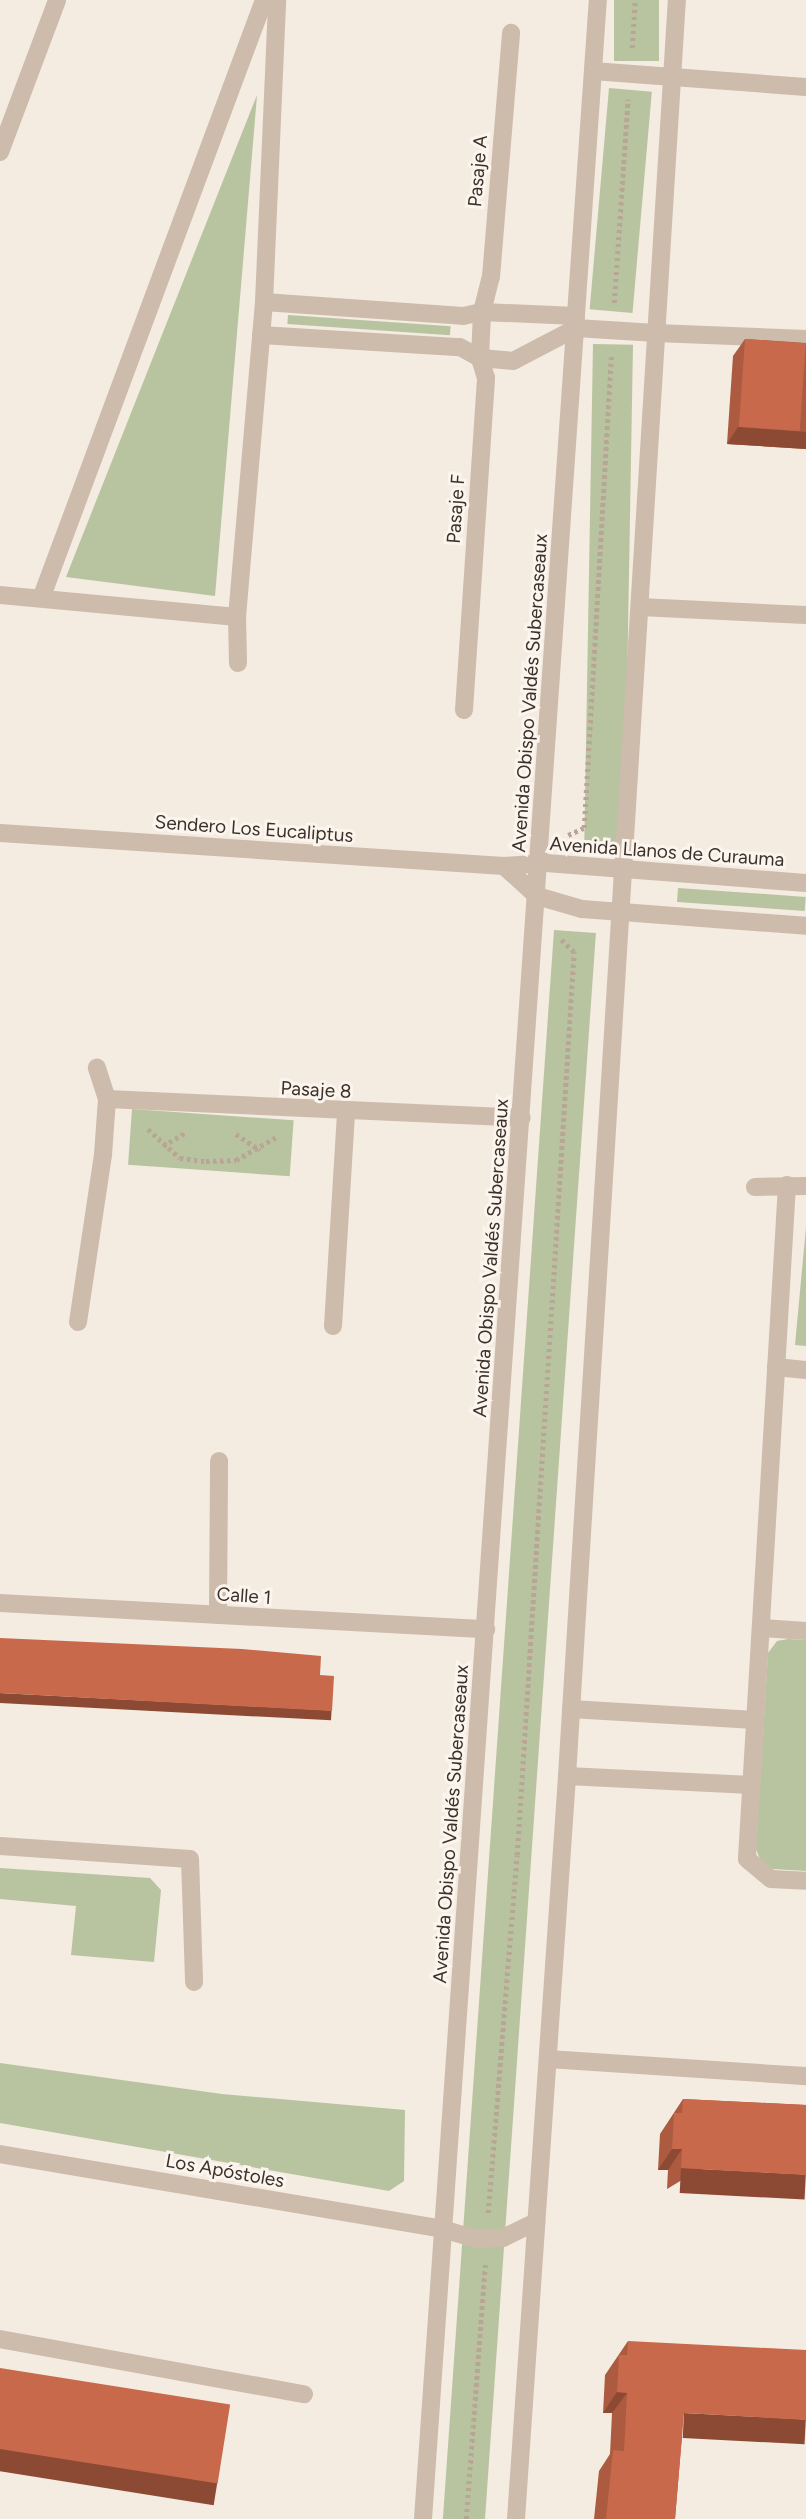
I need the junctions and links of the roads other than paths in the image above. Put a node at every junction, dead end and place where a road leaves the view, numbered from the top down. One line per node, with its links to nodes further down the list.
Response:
1 (57, 0): 10 (street)
2 (264, 0): 19 (street)
3 (277, 0): 11 (street)
4 (598, 0): 7 (street, Avenida Obispo Valdés Subercaseaux)
5 (677, 0): 8 (street)
6 (511, 33): 12 (street, Pasaje A)
7 (593, 71): 8 (street); 13 (street, Avenida Obispo Valdés Subercaseaux)
8 (673, 77): 9 (street); 14 (street)
9 (806, 87)
10 (0, 152)
11 (264, 302): 12 (street); 15 (street)
12 (482, 312): 13 (street); 17 (street, Pasaje F)
13 (576, 322): 14 (street); 17 (street); 26 (street, Avenida Obispo Valdés Subercaseaux)
14 (656, 333): 16 (street); 20 (street)
15 (261, 335): 17 (street); 22 (street)
16 (806, 339)
17 (480, 358): 24 (street, Pasaje F)
18 (0, 595): 19 (street)
19 (42, 596): 22 (street)
20 (640, 607): 21 (street); 28 (street)
21 (806, 615)
22 (237, 617): 23 (street)
23 (238, 663)
24 (464, 710)
25 (0, 833): 27 (street, Sendero Los Eucaliptus)
26 (545, 864): 27 (street, Avenida Llanos de Curauma); 28 (street, Avenida Llanos de Curauma); 30 (street, Avenida Obispo Valdés Subercaseaux)
27 (504, 866): 30 (street)
28 (622, 869): 29 (street, Avenida Llanos de Curauma); 31 (street)
29 (806, 883)
30 (543, 899): 31 (street); 36 (street, Avenida Obispo Valdés Subercaseaux)
31 (618, 913): 32 (street); 50 (street)
32 (806, 926)
33 (97, 1068): 34 (street)
34 (107, 1099): 35 (street, Pasaje 8); 40 (street)
35 (346, 1114): 36 (street, Pasaje 8); 41 (street)
36 (523, 1118): 48 (street, Avenida Obispo Valdés Subercaseaux)
37 (787, 1185): 38 (street); 39 (street); 42 (street)
38 (806, 1186)
39 (755, 1187)
40 (78, 1322)
41 (333, 1326)
42 (776, 1367): 43 (street); 47 (street)
43 (806, 1370)
44 (219, 1461): 46 (street)
45 (0, 1603): 46 (street, Calle 1)
46 (218, 1615): 48 (street, Calle 1)
47 (762, 1628): 49 (street); 51 (street)
48 (486, 1629): 61 (street, Avenida Obispo Valdés Subercaseaux)
49 (806, 1631)
50 (571, 1709): 51 (street); 52 (street)
51 (755, 1720): 53 (street)
52 (567, 1776): 53 (street); 57 (street)
53 (751, 1785): 55 (street)
54 (0, 1846): 56 (street)
55 (806, 1881)
56 (194, 1982)
57 (548, 2059): 58 (street); 60 (street)
58 (806, 2076)
59 (0, 2154): 61 (street, Los Apóstoles)
60 (536, 2222): 61 (street, Los Apóstoles); 65 (street)
61 (443, 2229): 64 (street, Avenida Obispo Valdés Subercaseaux)
62 (0, 2339): 63 (street)
63 (304, 2395)
64 (422, 2519)
65 (516, 2519)

